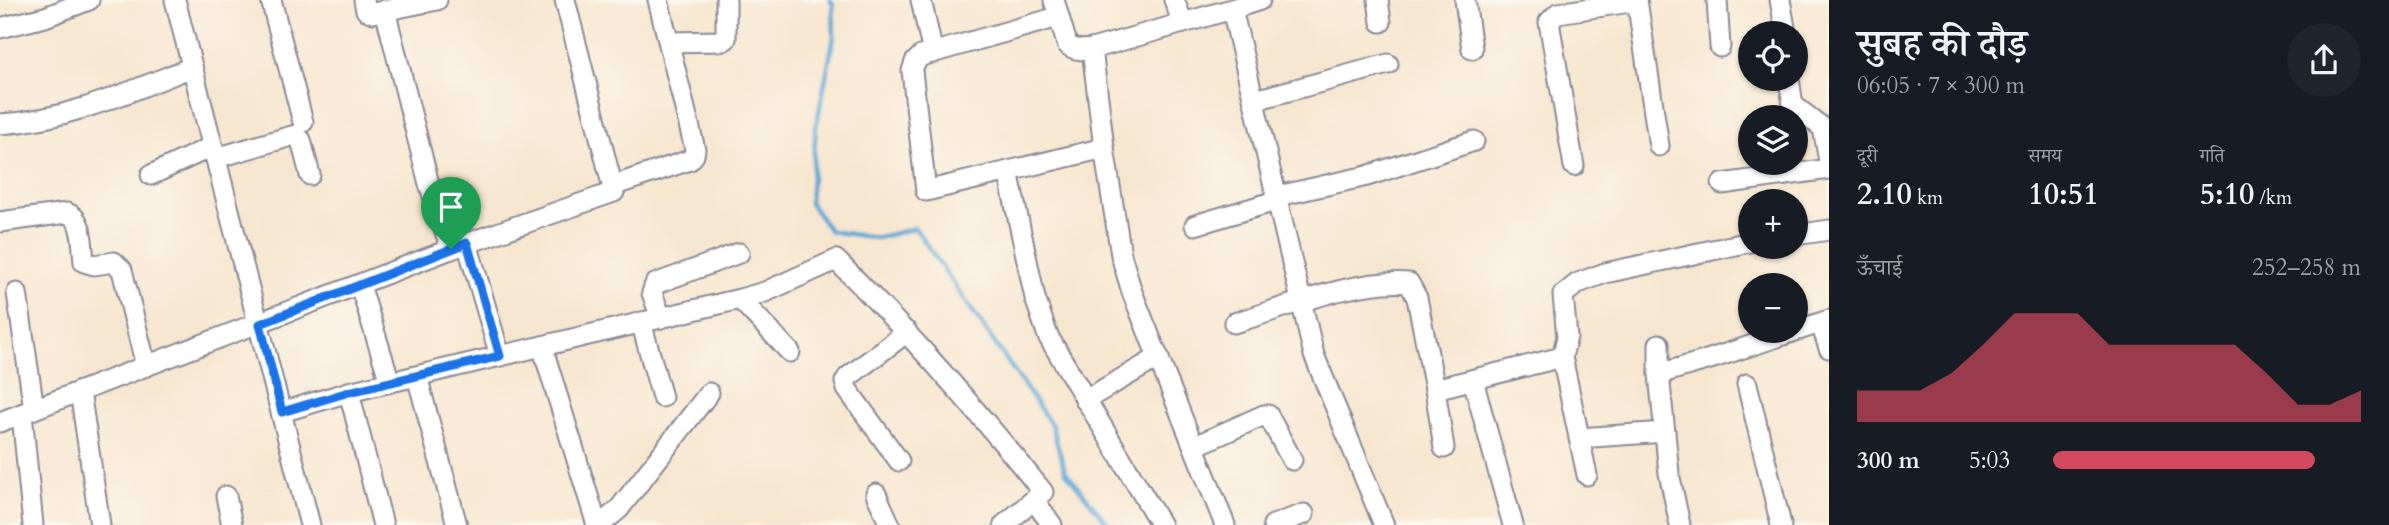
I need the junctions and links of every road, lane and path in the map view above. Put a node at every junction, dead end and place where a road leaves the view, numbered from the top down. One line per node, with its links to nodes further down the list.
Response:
1 (89, 0): 23 (street)
2 (175, 0): 30 (street)
3 (271, 0): 33 (street)
4 (364, 0): 19 (street)
5 (437, 0): 19 (street)
6 (565, 0): 47 (street)
7 (658, 0): 24 (street)
8 (726, 0): 24 (street)
9 (921, 0): 28 (street)
10 (1174, 0): 22 (street)
11 (1261, 0): 18 (street)
12 (1378, 0): 21 (street)
13 (1465, 0): 27 (street)
14 (1717, 0): 25 (street)
15 (1780, 0): 20 (street)
16 (1637, 1): 37 (street); 41 (street)
17 (1056, 8): 26 (street); 28 (street)
18 (1232, 9): 22 (street); 32 (street)
19 (385, 10): 54 (street)
20 (1784, 21)
21 (1381, 22)
22 (1183, 23): 26 (street)
23 (0, 28)
24 (669, 42): 47 (street)
25 (1720, 47)
26 (1092, 49): 38 (street)
27 (1472, 49)
28 (933, 53): 43 (street)
29 (1388, 64): 32 (street)
30 (192, 67): 34 (street); 39 (street)
31 (1791, 91): 35 (street)
32 (1255, 100): 48 (street)
33 (303, 122)
34 (0, 124)
35 (1827, 136): 40 (street)
36 (1474, 141): 48 (street)
37 (1659, 146)
38 (1104, 148): 43 (street); 71 (street)
39 (215, 152): 44 (street); 45 (street); 64 (street)
40 (1829, 161)
41 (1574, 166)
42 (1829, 169): 46 (street)
43 (1008, 171): 84 (street)
44 (310, 174)
45 (151, 175)
46 (1722, 184)
47 (612, 186): 54 (street)
48 (1278, 198): 50 (street); 59 (street)
49 (0, 222): 73 (street)
50 (1195, 225)
51 (1829, 230): 52 (street)
52 (1808, 233)
53 (1738, 245): 72 (street)
54 (459, 246): 56 (street); 70 (street)
55 (739, 253): 60 (street)
56 (360, 285): 64 (street); 77 (street)
57 (17, 293): 85 (street)
58 (740, 299): 60 (street); 65 (street); 69 (street)
59 (1303, 302): 63 (street); 79 (street); 112 (street)
60 (661, 317): 61 (street)
61 (641, 322): 67 (street); 83 (street)
62 (1825, 322): 68 (street); 74 (street)
63 (1234, 323)
64 (260, 324): 73 (street); 86 (street)
65 (906, 332): 93 (street); 97 (street)
66 (1659, 344): 74 (street)
67 (542, 346): 70 (street); 105 (street)
68 (1829, 348)
69 (790, 352)
70 (500, 356): 75 (street)
71 (1159, 357): 84 (street); 90 (street)
72 (1562, 357): 76 (street); 89 (street)
73 (146, 366): 80 (street)
74 (1659, 374): 88 (street)
75 (417, 376): 77 (street); 104 (street)
76 (1473, 380): 79 (street); 113 (street)
77 (390, 382): 81 (street)
78 (1746, 384): 115 (street)
79 (1434, 389): 91 (street)
80 (80, 391): 85 (street); 100 (street)
81 (349, 392): 86 (street); 103 (street)
82 (709, 393): 105 (street)
83 (662, 397)
84 (1085, 400): 109 (street)
85 (28, 412): 87 (street); 99 (street)
86 (282, 412): 102 (street)
87 (0, 422)
88 (1665, 432): 89 (street); 114 (street)
89 (1579, 438): 94 (street)
90 (1195, 446): 92 (street); 110 (street)
91 (1444, 448)
92 (1292, 460)
93 (899, 461)
94 (1587, 475)
95 (876, 494): 106 (street)
96 (226, 496): 101 (street)
97 (1034, 500): 107 (street); 108 (street)
98 (1304, 514): 111 (street)
99 (33, 525)
100 (100, 525)
101 (232, 525)
102 (310, 525)
103 (383, 525)
104 (457, 525)
105 (601, 525)
106 (890, 525)
107 (1004, 525)
108 (1052, 525)
109 (1161, 525)
110 (1225, 525)
111 (1273, 525)
112 (1384, 525)
113 (1513, 525)
114 (1680, 525)
115 (1780, 525)

